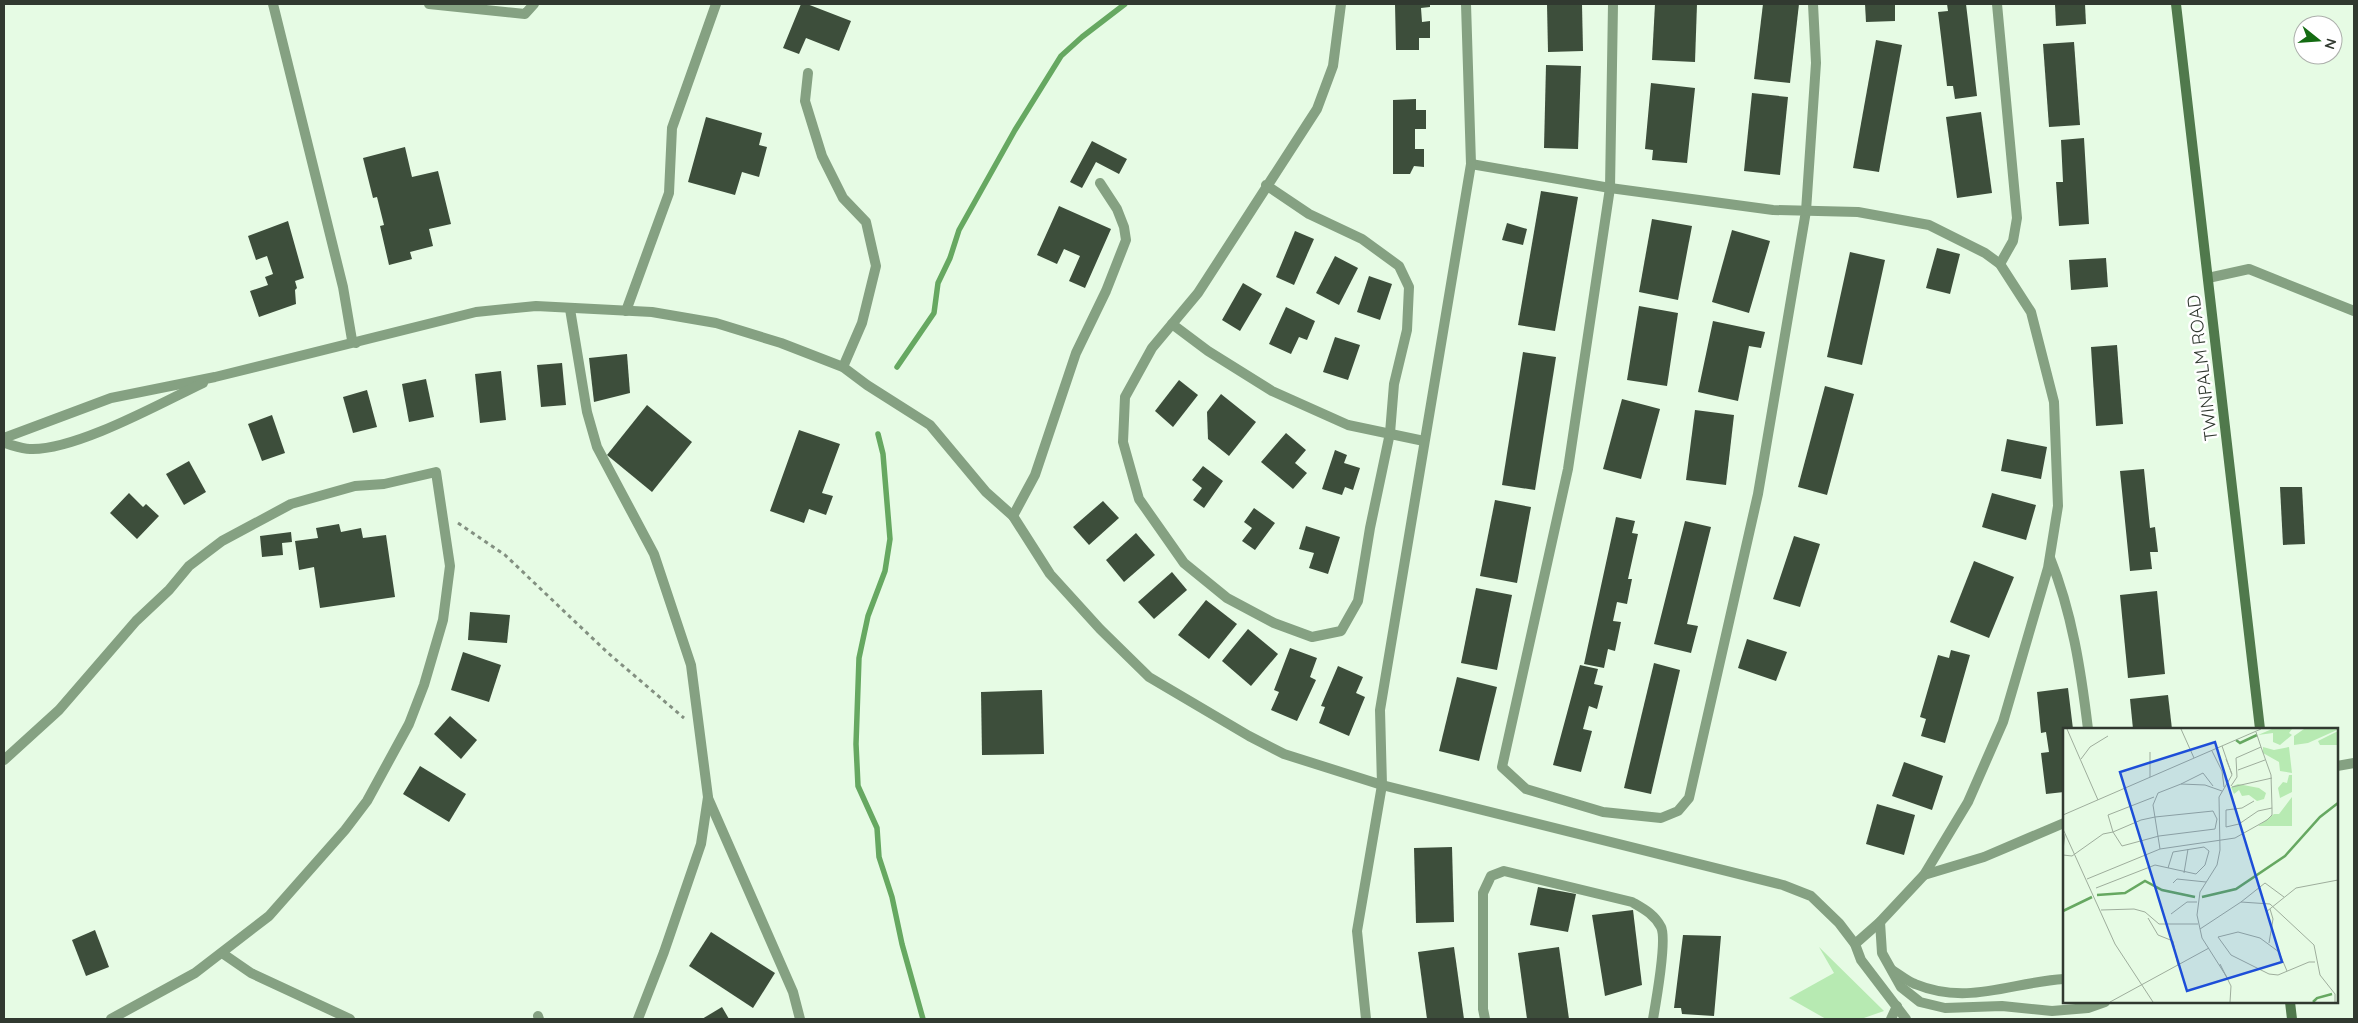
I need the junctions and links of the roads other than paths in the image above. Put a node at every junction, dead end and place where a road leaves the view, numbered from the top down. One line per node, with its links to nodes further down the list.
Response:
1 (273, 4): 23 (street)
2 (429, 4): 3 (street)
3 (534, 4)
4 (716, 4): 20 (street)
5 (1341, 4): 14 (street)
6 (1466, 4): 12 (street)
7 (1613, 4): 15 (street)
8 (1813, 4): 16 (street)
9 (1997, 4): 17 (street)
10 (2176, 4): 18 (main road, TWINPALM ROAD)
11 (808, 73): 24 (street)
12 (1471, 164): 15 (street); 28 (street)
13 (1100, 183): 30 (street)
14 (1266, 185): 22 (street); 26 (street)
15 (1610, 188): 16 (street); 16 (street)
16 (1806, 210): 17 (street)
17 (2000, 264): 31 (street)
18 (2208, 278): 21 (street); 33 (main road, TWINPALM ROAD)
19 (570, 309): 20 (street); 23 (street); 38 (street)
20 (626, 311): 24 (street)
21 (2354, 311)
22 (1172, 324): 26 (street); 26 (street)
23 (356, 344): 25 (street)
24 (843, 366): 30 (street)
25 (215, 377): 27 (street); 29 (street)
26 (1390, 433): 28 (street)
27 (4, 438)
28 (1424, 441): 37 (street)
29 (4, 443)
30 (1013, 516): 37 (street)
31 (2050, 556): 32 (street); 40 (street)
32 (2088, 728)
33 (2260, 728)
34 (4, 760): 43 (street)
35 (2354, 764): 36 (street)
36 (2338, 766)
37 (1382, 785): 42 (street); 53 (street)
38 (708, 797): 51 (street); 52 (street)
39 (2063, 823): 40 (street)
40 (1924, 875): 41 (street)
41 (1880, 922): 42 (street); 44 (street)
42 (1855, 944): 48 (street)
43 (222, 952): 49 (street); 50 (street)
44 (1891, 969): 45 (street); 46 (street)
45 (2063, 979)
46 (2102, 1003)
47 (2290, 1003): 58 (main road)
48 (1898, 1006): 56 (street); 57 (street)
49 (111, 1019)
50 (350, 1019)
51 (638, 1019)
52 (800, 1019)
53 (1366, 1019)
54 (1485, 1019): 55 (street)
55 (1653, 1019)
56 (1891, 1019)
57 (1906, 1019)
58 (2292, 1019)

